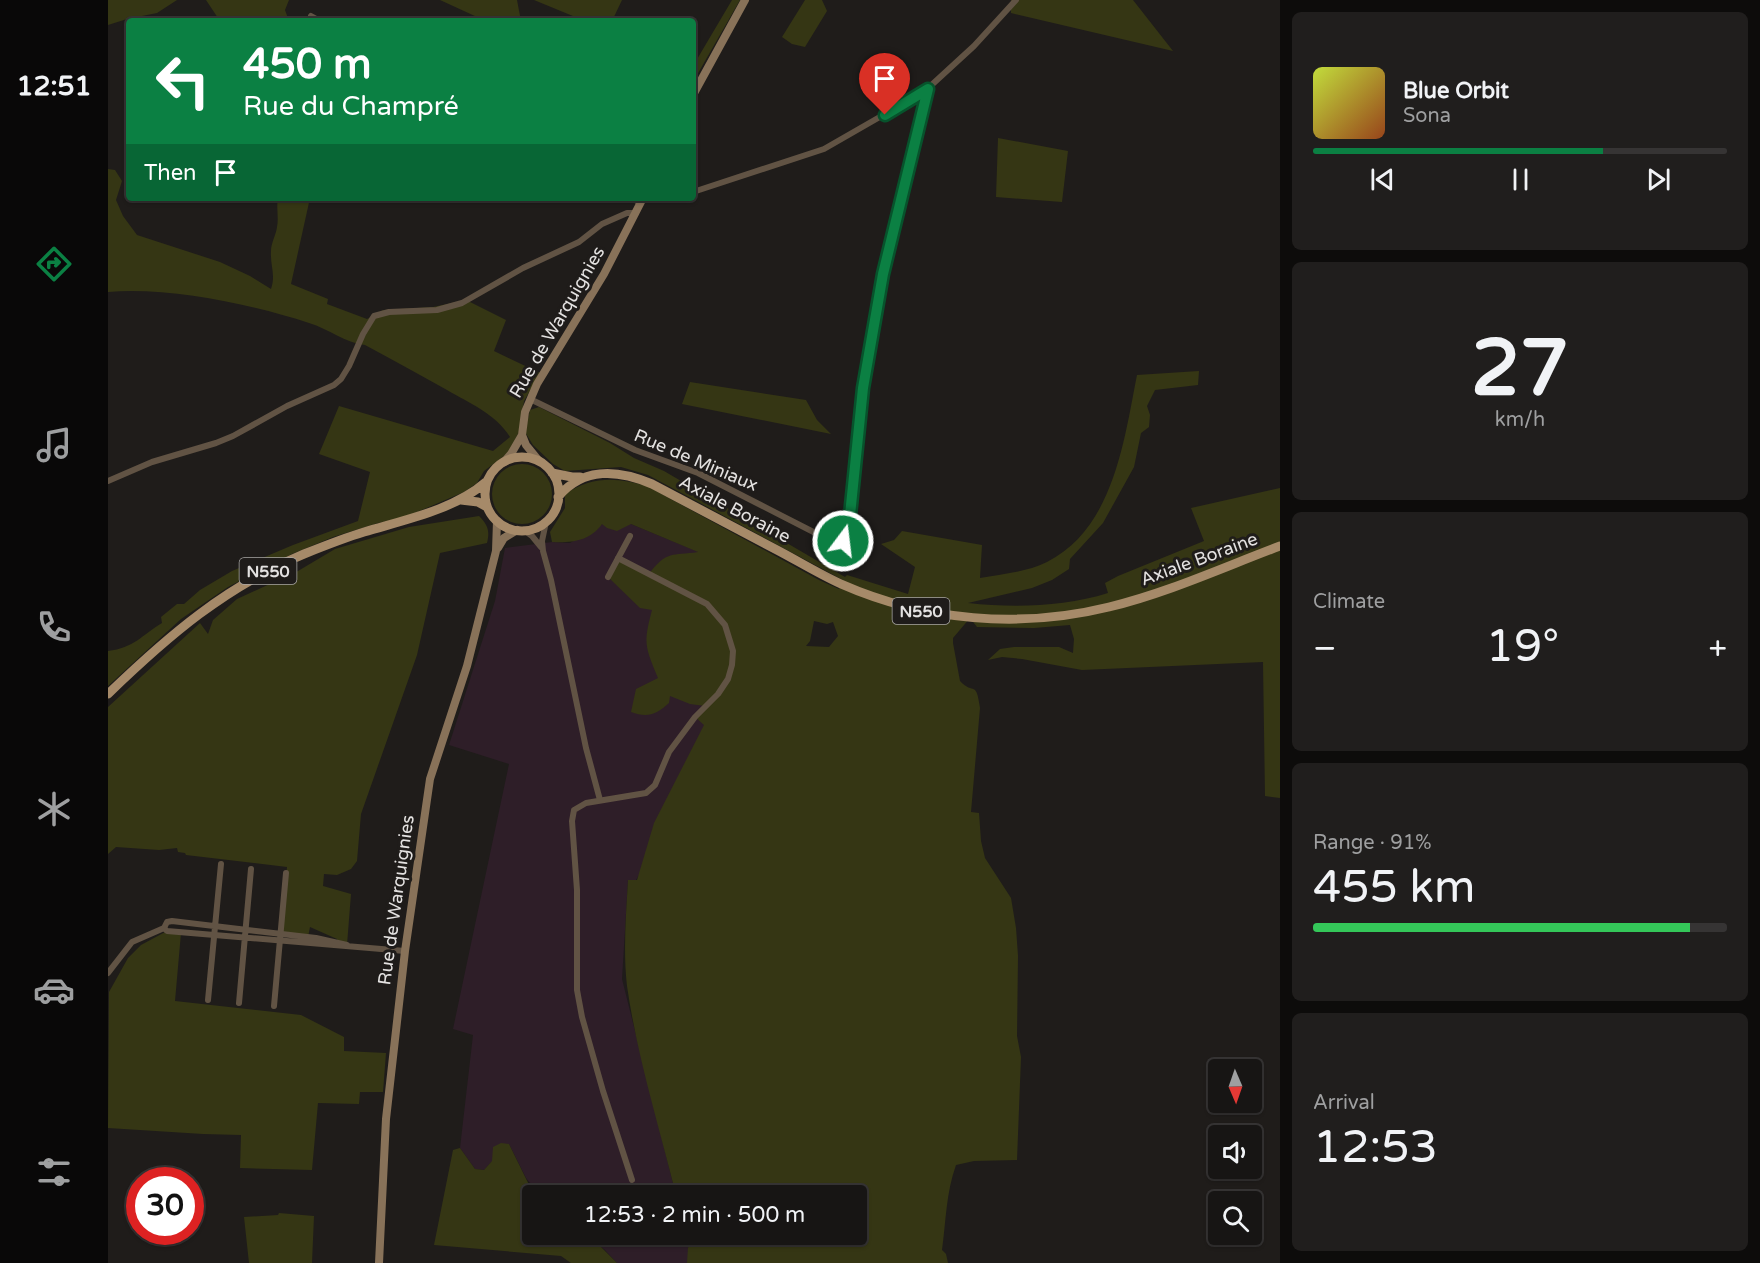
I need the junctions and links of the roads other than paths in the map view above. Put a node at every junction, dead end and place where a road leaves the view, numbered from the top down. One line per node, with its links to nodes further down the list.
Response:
1 (745, 0): 6 (street)
2 (1013, 2): 5 (street)
3 (311, 16): 4 (street)
4 (315, 18)
5 (928, 89): 7 (street); 25 (street)
6 (696, 90)
7 (696, 191)
8 (638, 201): 9 (street, Rue de Warquignies)
9 (636, 213): 10 (street, Rue de Warquignies); 16 (street)
10 (530, 399): 11 (street, Rue de Warquignies); 25 (street, Rue de Miniaux)
11 (522, 435): 12 (street); 13 (street, Rue de Warquignies)
12 (539, 461): 13 (main road); 14 (main road)
13 (504, 462): 17 (main road)
14 (552, 473): 15 (main road, Axiale Boraine); 18 (main road)
15 (582, 477): 18 (main road); 26 (main road, Axiale Boraine / N550)
16 (108, 481)
17 (486, 482): 19 (main road); 20 (main road)
18 (558, 496): 22 (main road)
19 (458, 500): 20 (main road); 32 (main road, N550)
20 (487, 507): 21 (main road)
21 (497, 521): 23 (main road); 27 (street, Rue de Warquignies)
22 (546, 522): 23 (main road); 28 (street)
23 (521, 530): 27 (street); 28 (street)
24 (630, 536): 29 (street)
25 (848, 537): 30 (street)
26 (1280, 546)
27 (496, 551): 47 (street, Rue de Warquignies)
28 (543, 551): 33 (street)
29 (618, 558): 31 (street); 33 (street)
30 (847, 564)
31 (608, 577)
32 (108, 694)
33 (600, 800): 52 (street)
34 (221, 864): 38 (street)
35 (251, 869): 40 (street)
36 (286, 873): 42 (street)
37 (174, 921): 38 (street); 39 (street); 41 (street)
38 (215, 927): 40 (street); 43 (street)
39 (164, 928): 41 (street); 48 (street)
40 (246, 931): 42 (street); 44 (street)
41 (177, 932): 43 (street)
42 (280, 934): 45 (street); 46 (street)
43 (214, 936): 44 (street); 49 (street)
44 (245, 939): 45 (street); 50 (street)
45 (280, 942): 46 (street); 51 (street)
46 (347, 945): 47 (street)
47 (405, 951): 53 (street, Rue de Warquignies)
48 (108, 973)
49 (208, 1000)
50 (239, 1003)
51 (274, 1005)
52 (632, 1179)
53 (379, 1263)

